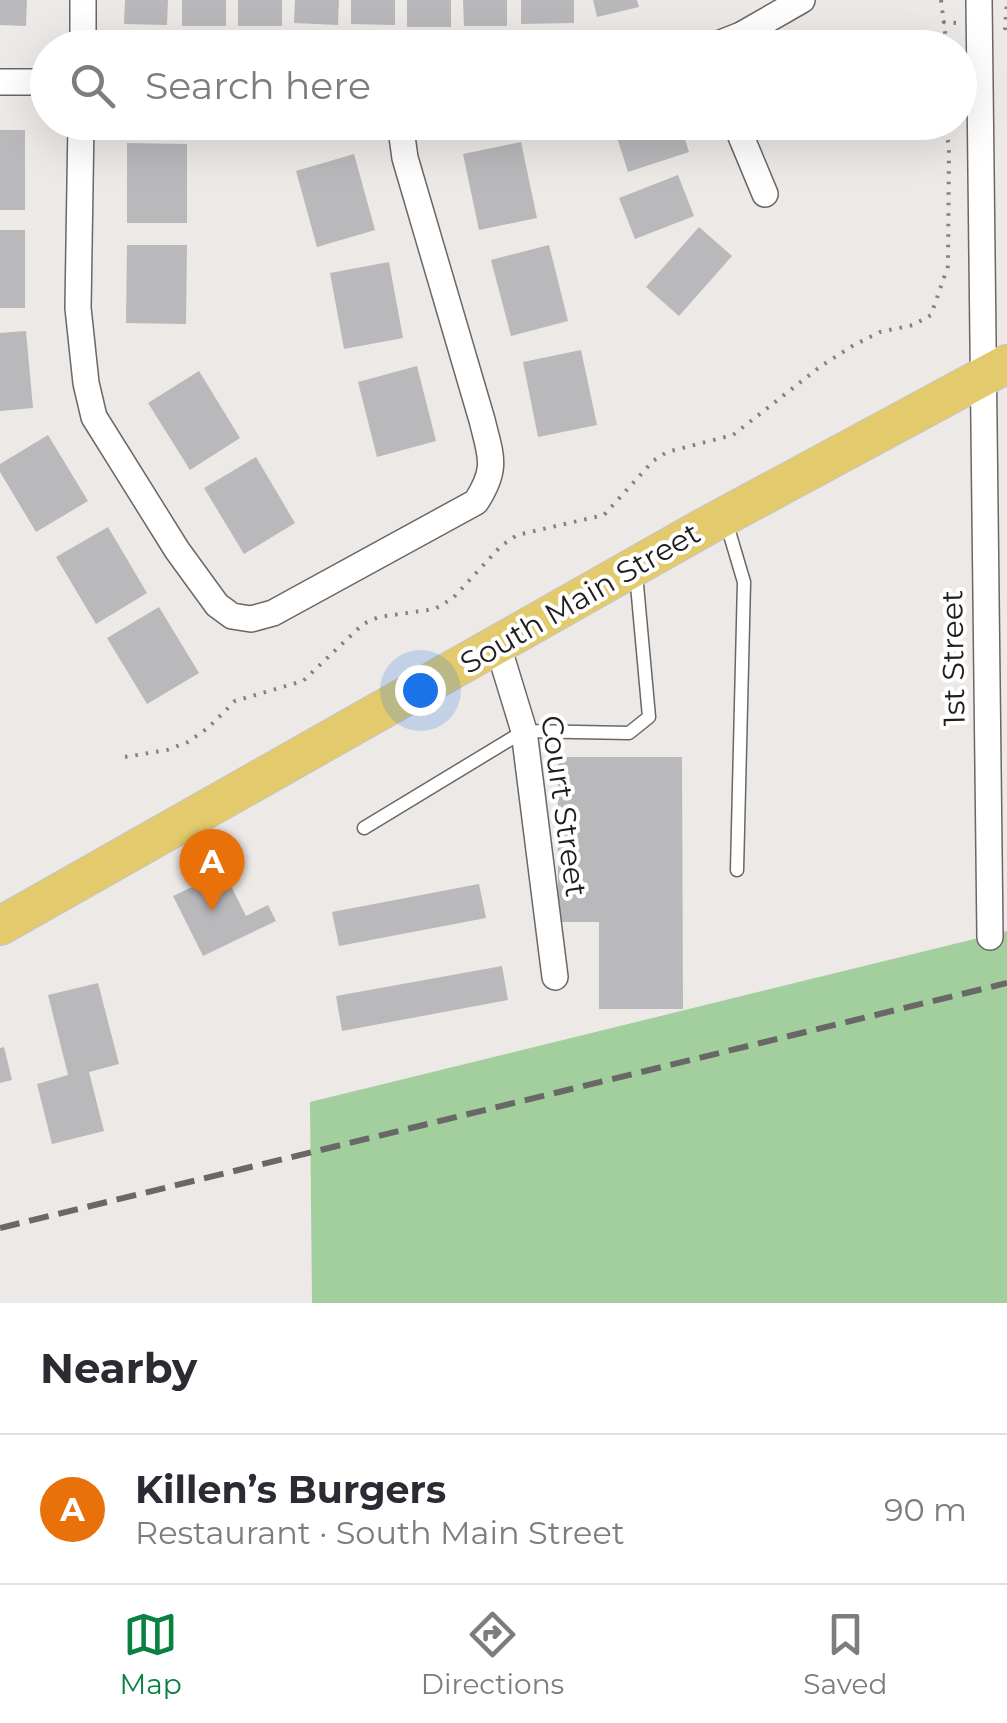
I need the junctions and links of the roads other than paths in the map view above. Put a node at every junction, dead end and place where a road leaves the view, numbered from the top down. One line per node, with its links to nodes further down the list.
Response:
1 (83, 0): 4 (street)
2 (802, 0): 5 (street)
3 (979, 0): 12 (street, 1st Street)
4 (83, 30)
5 (749, 30)
6 (0, 82): 7 (street)
7 (30, 82)
8 (82, 140): 9 (street)
9 (402, 140)
10 (742, 140): 11 (street)
11 (765, 194)
12 (994, 371): 13 (main road, South Main Street); 20 (street, 1st Street)
13 (724, 516): 14 (main road, South Main Street); 18 (lane)
14 (635, 566): 15 (main road, South Main Street); 16 (lane)
15 (498, 646): 16 (street, Court Street); 19 (main road, South Main Street)
16 (524, 731): 17 (lane); 21 (street, Court Street)
17 (364, 828)
18 (737, 870)
19 (0, 926)
20 (990, 937)
21 (554, 976)

